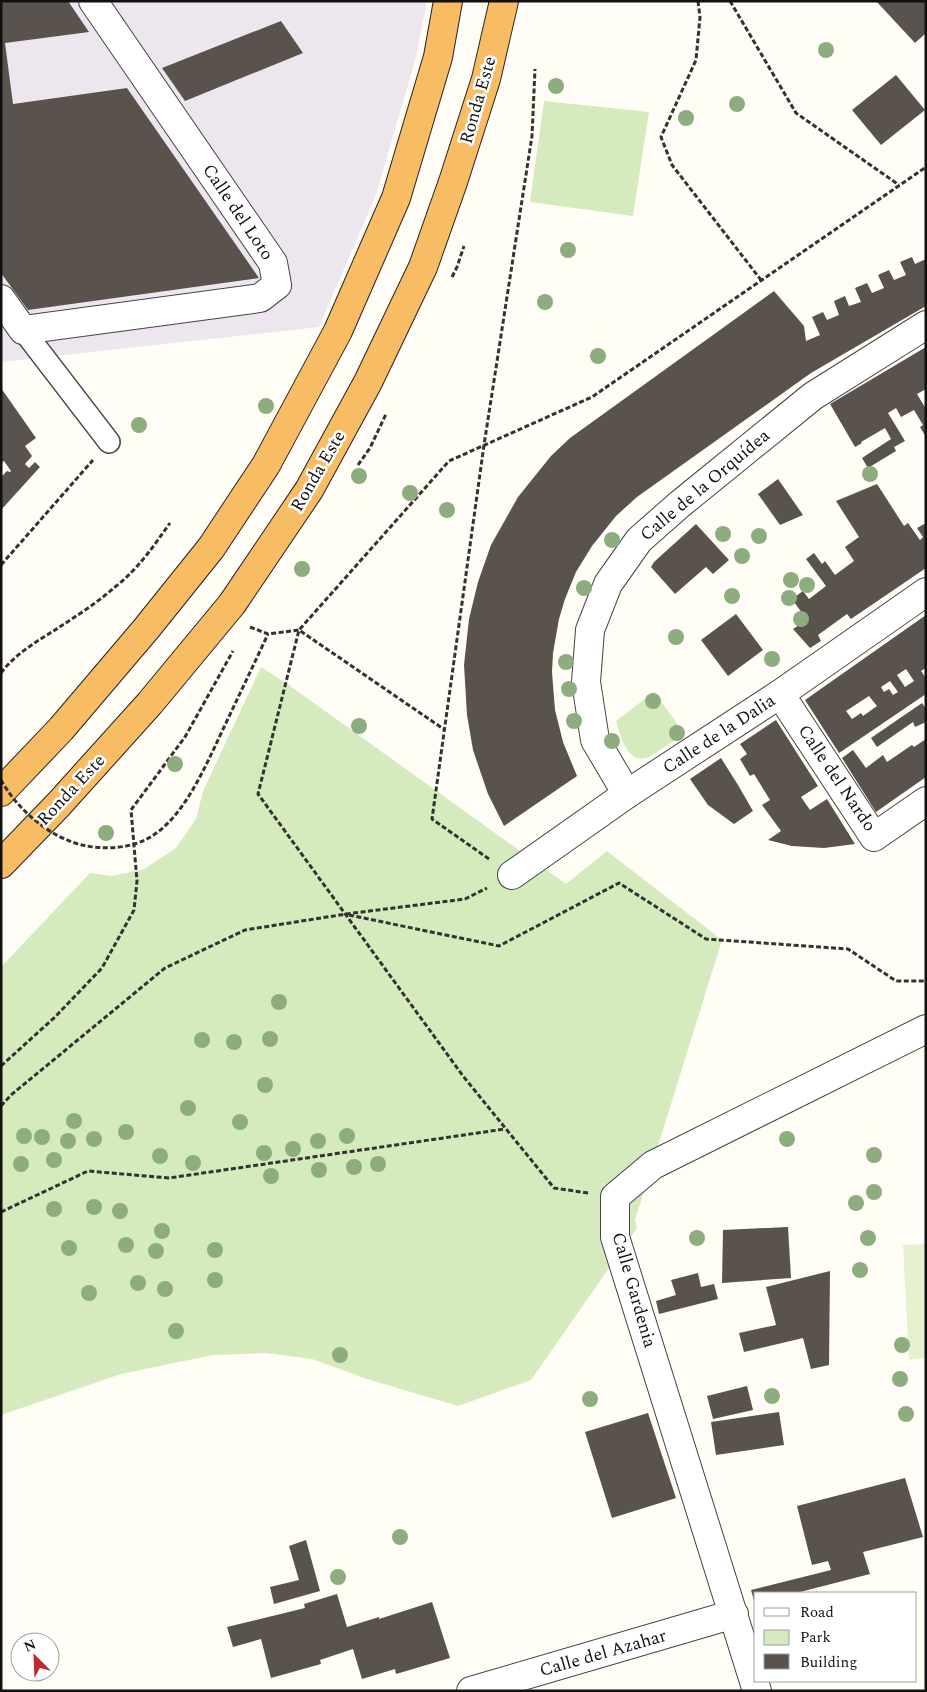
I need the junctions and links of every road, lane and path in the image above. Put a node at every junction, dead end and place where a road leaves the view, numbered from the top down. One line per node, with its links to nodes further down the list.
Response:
1 (93, 1): 12 (street, Calle del Loto)
2 (448, 1): 25 (highway)
3 (504, 1): 28 (highway, Ronda Este)
4 (698, 1): 9 (path)
5 (730, 1): 8 (path)
6 (535, 69): 14 (path)
7 (926, 167): 8 (path)
8 (899, 185): 9 (path)
9 (761, 280): 14 (path)
10 (1, 299): 12 (street)
11 (926, 325): 26 (street, Calle de la Orquídea)
12 (23, 330): 13 (street)
13 (109, 442): 16 (path)
14 (484, 445): 19 (path); 23 (path)
15 (170, 523): 21 (path)
16 (1, 565)
17 (926, 592): 22 (street, Calle de la Dalia)
18 (247, 626): 20 (path)
19 (299, 630): 20 (path); 23 (path); 30 (path)
20 (268, 634): 24 (path, bridge)
21 (1, 673)
22 (780, 694): 26 (street, Calle de la Dalia); 27 (street, Calle del Nardo)
23 (445, 730): 29 (path)
24 (1, 780)
25 (1, 792)
26 (627, 794): 29 (street, Calle de la Dalia)
27 (926, 801)
28 (1, 864)
29 (512, 875): 30 (path)
30 (346, 914): 31 (path); 33 (path); 34 (path)
31 (926, 981)
32 (926, 1029): 35 (street)
33 (1, 1106)
34 (506, 1129): 35 (path); 36 (path)
35 (615, 1197): 37 (street, Calle Gardenia)
36 (1, 1212)
37 (734, 1614): 38 (street, Calle Gardenia); 39 (street, Calle del Azahar)
38 (754, 1681)
39 (471, 1691)

